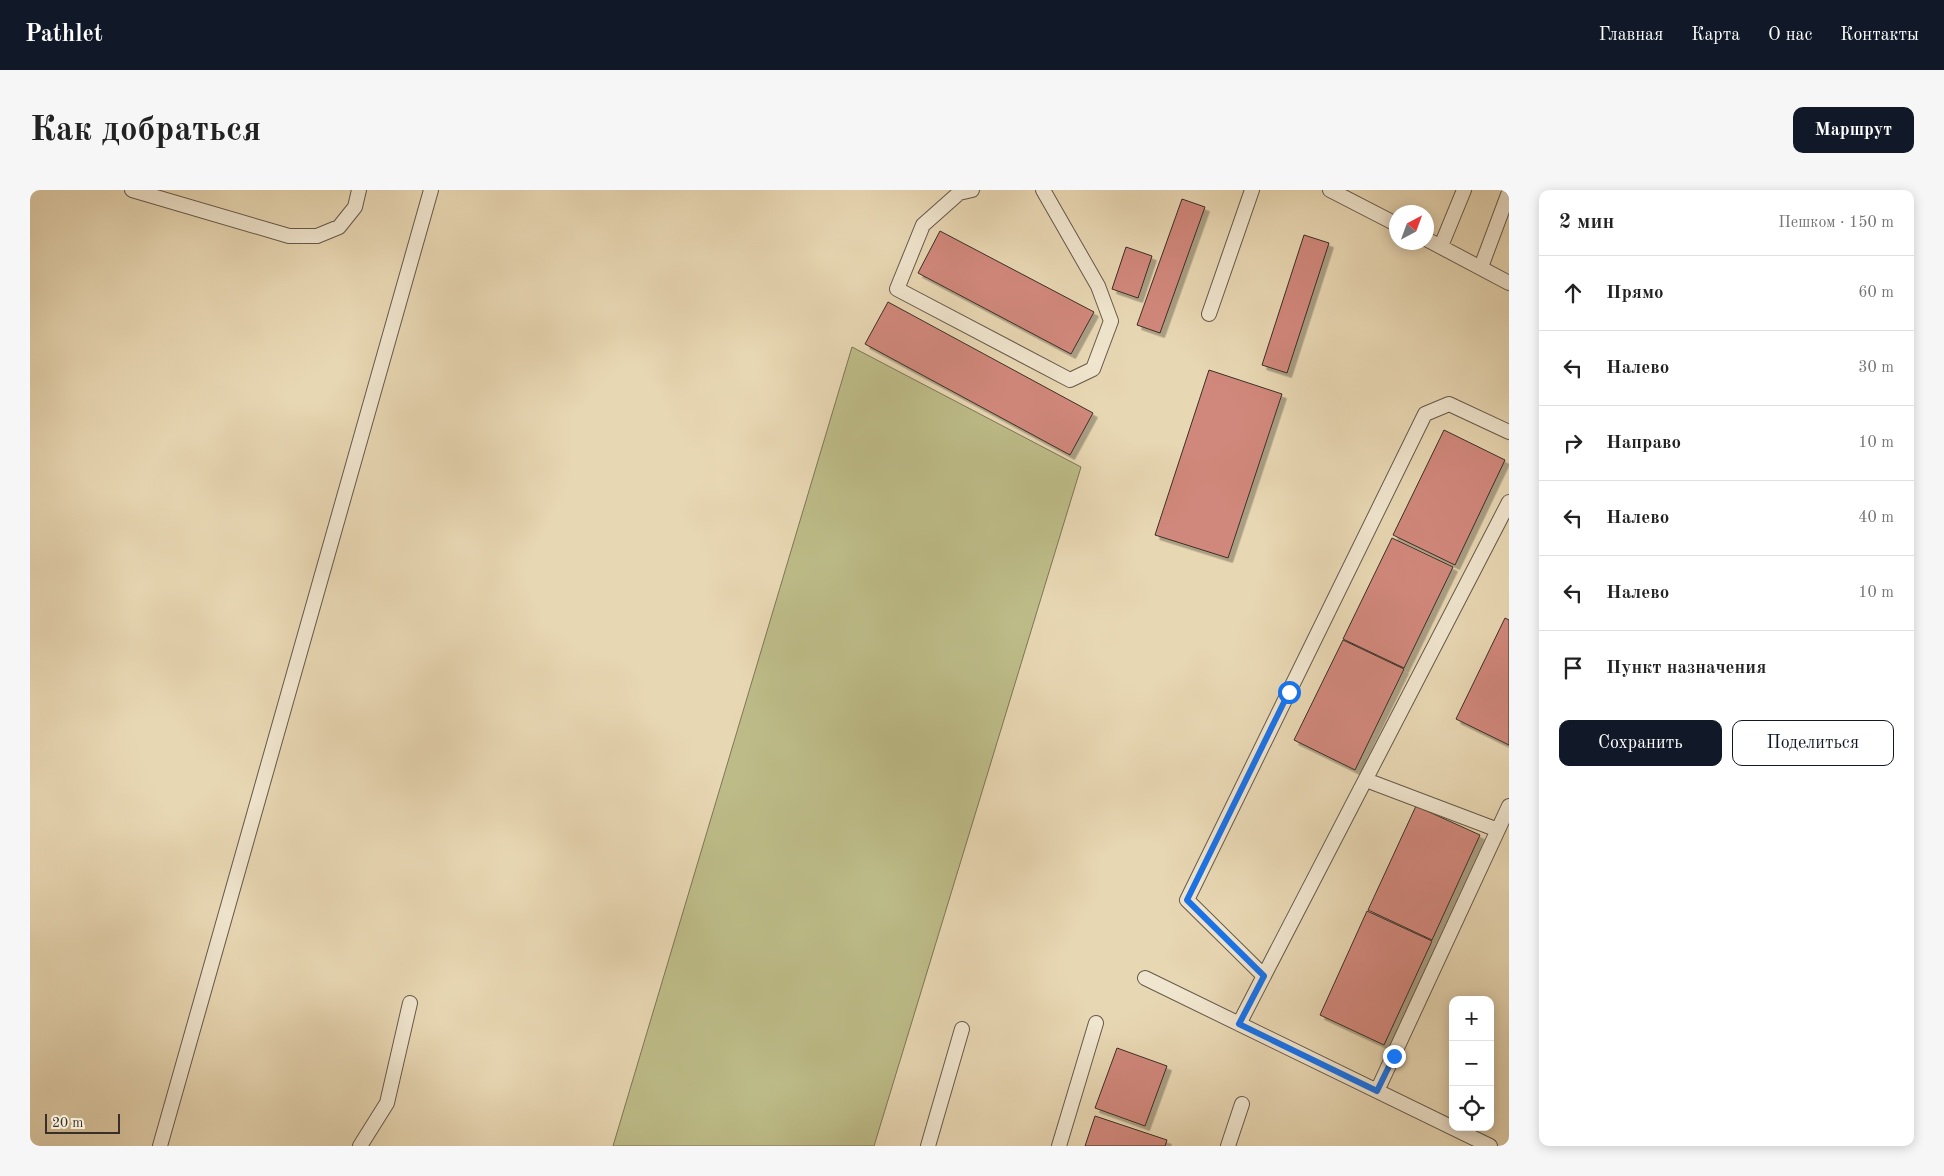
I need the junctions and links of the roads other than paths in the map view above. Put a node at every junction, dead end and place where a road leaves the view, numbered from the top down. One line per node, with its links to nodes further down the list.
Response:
1 (132, 190): 2 (lane)
2 (359, 190)
3 (431, 190): 29 (lane)
4 (972, 190): 5 (lane)
5 (1043, 190)
6 (1252, 190): 15 (lane)
7 (1330, 190): 10 (lane)
8 (1464, 190): 12 (lane)
9 (1509, 192): 13 (lane)
10 (1389, 220)
11 (1434, 243): 12 (lane)
12 (1440, 246): 13 (lane)
13 (1481, 267): 14 (lane)
14 (1509, 283)
15 (1209, 314)
16 (1509, 432): 21 (lane)
17 (1509, 502): 18 (lane)
18 (1366, 780): 20 (lane); 21 (lane)
19 (1509, 806): 20 (lane)
20 (1498, 830): 27 (lane)
21 (1264, 976): 25 (lane)
22 (1145, 978): 25 (lane)
23 (410, 1003): 30 (lane)
24 (1096, 1024): 32 (lane)
25 (1239, 1024): 27 (lane)
26 (962, 1029): 31 (lane)
27 (1377, 1091): 34 (lane)
28 (1242, 1104): 33 (lane)
29 (160, 1146)
30 (360, 1146)
31 (928, 1146)
32 (1059, 1146)
33 (1228, 1146)
34 (1490, 1146)

